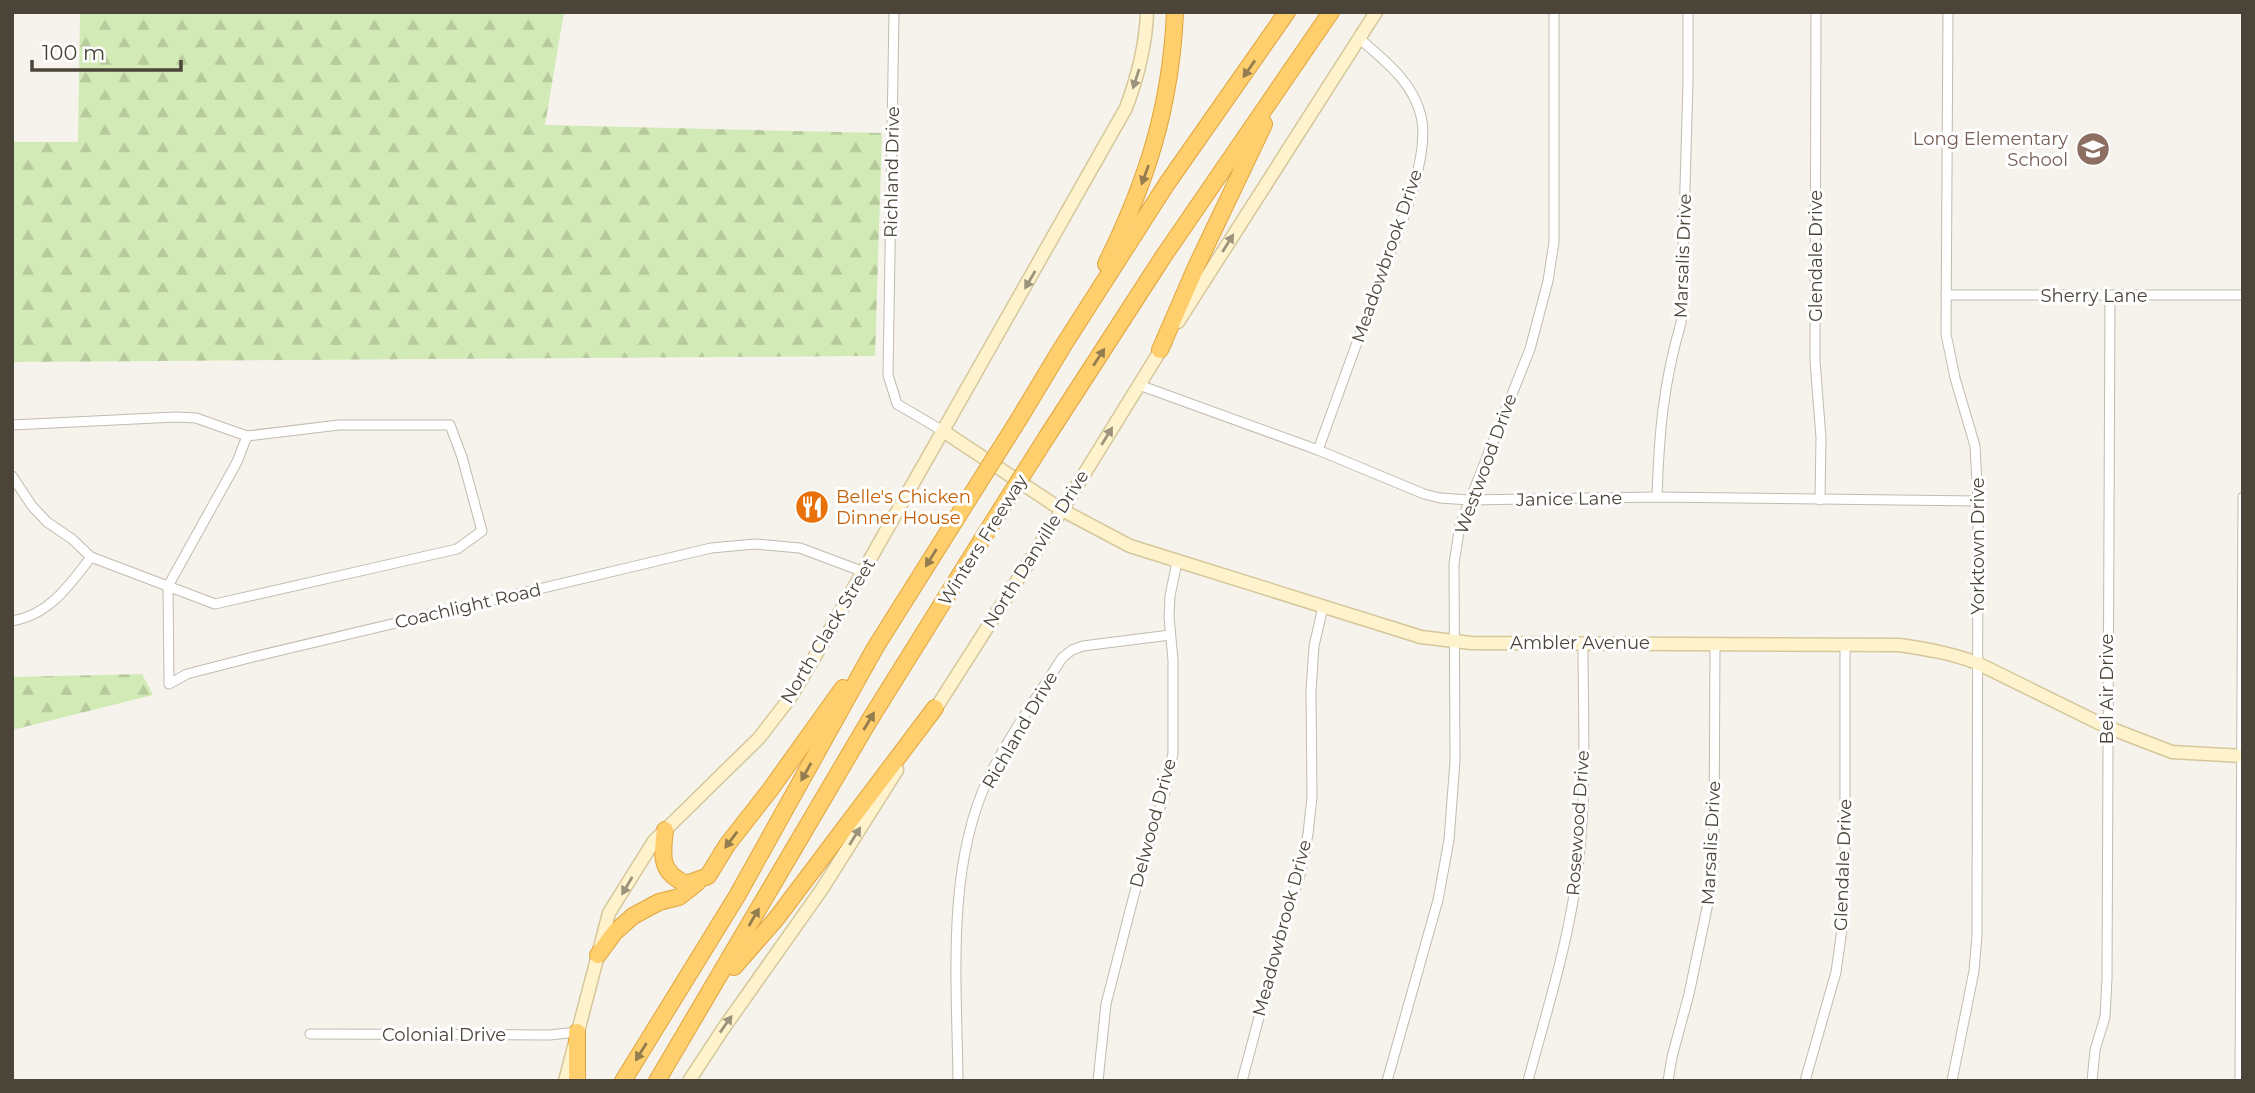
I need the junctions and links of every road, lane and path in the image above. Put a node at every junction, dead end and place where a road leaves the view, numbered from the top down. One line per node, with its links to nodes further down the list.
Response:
1 (894, 12): 20 (street, Richland Drive)
2 (1147, 12): 20 (main road, North Clack Street, one-way to 20)
3 (1174, 12): 16 (highway, one-way to 16)
4 (1287, 12): 16 (highway, Winters Freeway, one-way to 16)
5 (1331, 12): 12 (highway, Winters Freeway)
6 (1376, 12): 11 (main road, North Danville Drive)
7 (1554, 12): 26 (street, Westwood Drive)
8 (1688, 12): 24 (street, Marsalis Drive)
9 (1816, 12): 27 (street, Glendale Drive)
10 (1948, 12): 13 (street, Yorktown Drive)
11 (1360, 39): 17 (main road, North Danville Drive, one-way to 11); 22 (street, Meadowbrook Drive)
12 (1297, 61): 17 (highway); 49 (highway, Winters Freeway, one-way to 12, bridge)
13 (1946, 295): 15 (street, Sherry Lane); 28 (street, Yorktown Drive)
14 (2243, 295): 15 (street, Sherry Lane)
15 (2110, 296): 44 (street, Bel Air Drive)
16 (1063, 346): 41 (highway, Winters Freeway, one-way to 41, bridge)
17 (1160, 350): 18 (main road, North Danville Drive)
18 (1139, 385): 22 (street, Janice Lane); 29 (main road, North Danville Drive, one-way to 18)
19 (12, 425): 21 (street)
20 (943, 431): 29 (main road, Ambler Avenue); 32 (main road, North Clack Street)
21 (247, 436): 33 (street); 33 (street)
22 (1318, 450): 26 (street, Janice Lane)
23 (12, 476): 30 (street)
24 (1657, 497): 26 (street, Janice Lane); 27 (street, Janice Lane)
25 (2243, 497): 45 (street)
26 (1469, 500): 37 (street, Westwood Drive)
27 (1820, 500): 28 (street, Janice Lane)
28 (1978, 500): 42 (street, Yorktown Drive)
29 (1062, 510): 31 (main road, Ambler Avenue); 43 (main road, North Danville Drive)
30 (91, 558): 33 (street); 35 (street)
31 (1177, 562): 34 (main road, Ambler Avenue); 36 (street, Delwood Drive)
32 (864, 572): 33 (street, Coachlight Road); 46 (main road, North Clack Street)
33 (168, 586)
34 (1324, 607): 37 (main road, Ambler Avenue); 59 (street, Meadowbrook Drive)
35 (12, 621)
36 (1170, 635): 57 (street, Richland Drive); 58 (street, Delwood Drive)
37 (1454, 642): 39 (main road, Ambler Avenue); 60 (street, Westwood Drive)
38 (1715, 643): 39 (main road, Ambler Avenue); 40 (main road, Ambler Avenue); 62 (street, Marsalis Drive)
39 (1583, 644): 61 (street, Rosewood Drive)
40 (1845, 645): 42 (main road, Ambler Avenue); 63 (street, Glendale Drive)
41 (875, 648): 47 (highway, one-way to 47); 54 (highway, Winters Freeway, one-way to 54)
42 (1977, 663): 44 (main road, Ambler Avenue); 64 (street, Yorktown Drive)
43 (935, 708): 49 (highway); 56 (main road, North Danville Drive, one-way to 43)
44 (2107, 727): 45 (main road, Ambler Avenue); 65 (street, Bel Air Drive)
45 (2242, 756): 66 (street)
46 (665, 830): 47 (highway); 48 (main road, North Clack Street, one-way to 48)
47 (708, 876): 48 (highway)
48 (598, 955): 50 (main road, North Clack Street)
49 (709, 995): 55 (highway, Winters Freeway)
50 (577, 1032): 51 (street, Colonial Drive); 52 (main road, North Clack Street); 53 (highway)
51 (310, 1034)
52 (565, 1081)
53 (577, 1081)
54 (623, 1081)
55 (657, 1081)
56 (689, 1081)
57 (958, 1081)
58 (1098, 1081)
59 (1242, 1081)
60 (1387, 1081)
61 (1528, 1081)
62 (1668, 1081)
63 (1805, 1081)
64 (1952, 1081)
65 (2092, 1081)
66 (2240, 1081)

